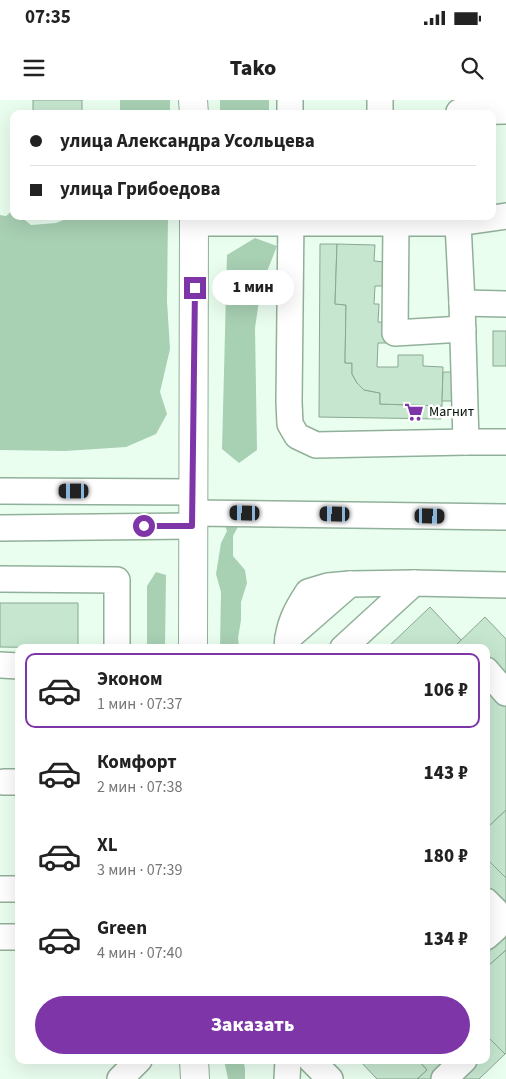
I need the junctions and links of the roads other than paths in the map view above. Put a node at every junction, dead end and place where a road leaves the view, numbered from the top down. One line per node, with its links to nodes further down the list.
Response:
1 (459, 109): 2 (street)
2 (482, 110)
3 (194, 220): 4 (street); 13 (main road)
4 (291, 220): 6 (street); 10 (street)
5 (458, 220): 6 (street); 7 (street)
6 (385, 221): 9 (street)
7 (462, 303): 8 (street); 9 (street)
8 (506, 304)
9 (463, 329): 10 (street)
10 (466, 442): 11 (street)
11 (506, 442)
12 (0, 491): 13 (street)
13 (193, 510): 14 (street); 15 (street); 21 (main road)
14 (506, 517)
15 (0, 528)
16 (0, 579): 20 (street)
17 (414, 583): 18 (street); 19 (street); 22 (street)
18 (506, 585)
19 (287, 643)
20 (117, 644)
21 (193, 644)
22 (347, 644)
23 (0, 665): 24 (street)
24 (15, 666)
25 (490, 674): 26 (street)
26 (505, 691)
27 (0, 889): 28 (street)
28 (15, 889)
29 (490, 904): 30 (street)
30 (490, 933)
31 (15, 937): 32 (street)
32 (0, 938)
33 (135, 1064): 38 (street)
34 (194, 1064): 39 (main road)
35 (288, 1064): 40 (street)
36 (315, 1064): 41 (street)
37 (460, 1064): 42 (street)
38 (120, 1079)
39 (194, 1079)
40 (287, 1079)
41 (330, 1079)
42 (444, 1079)

